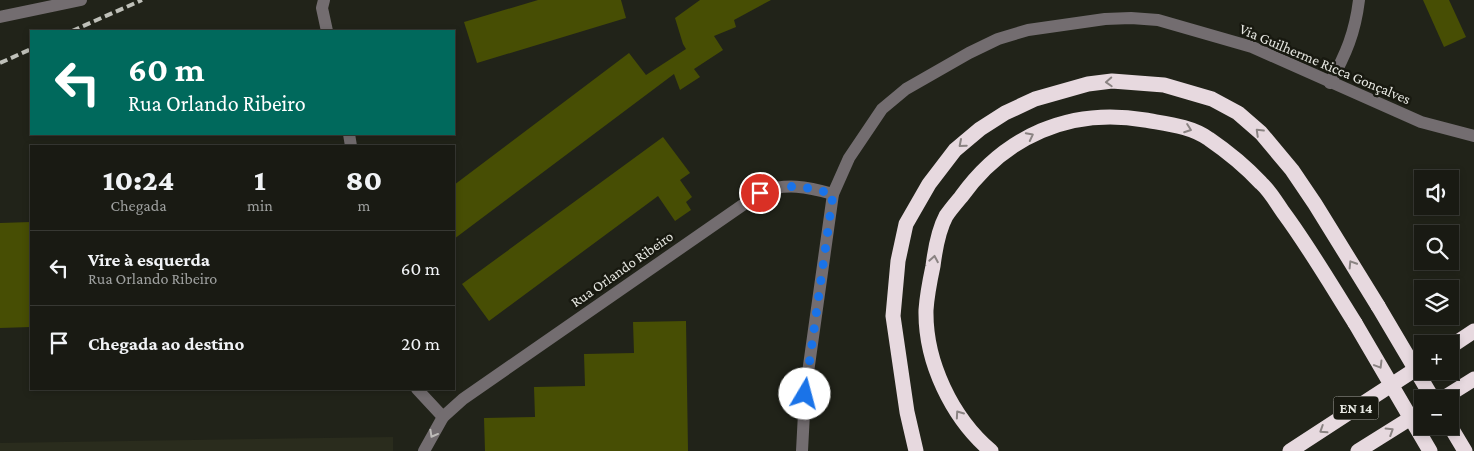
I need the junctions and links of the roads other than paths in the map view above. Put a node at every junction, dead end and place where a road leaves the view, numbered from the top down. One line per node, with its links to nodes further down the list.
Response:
1 (81, 0): 4 (street)
2 (324, 0): 5 (street)
3 (1359, 0): 6 (street)
4 (0, 18)
5 (327, 30)
6 (1330, 82): 7 (street, Via Guilherme Ricca Gonçalves); 8 (street, Via Guilherme Ricca Gonçalves)
7 (1474, 136)
8 (833, 194): 17 (street, Rua Orlando Ribeiro); 20 (street, Via Guilherme Ricca Gonçalves)
9 (1474, 331): 10 (highway)
10 (1459, 341)
11 (1414, 370): 23 (highway, EN 14, one-way to 23)
12 (1474, 379): 15 (highway)
13 (418, 390): 17 (street)
14 (1428, 390): 21 (highway, one-way to 21, bridge)
15 (1456, 390)
16 (1414, 416): 24 (highway, EN 14, one-way to 16)
17 (443, 417): 19 (street, Rua Orlando Ribeiro, one-way to 19)
18 (1455, 435): 26 (highway)
19 (424, 451)
20 (802, 451)
21 (916, 451)
22 (991, 451): 25 (highway, one-way to 25, bridge)
23 (1290, 451)
24 (1358, 451)
25 (1430, 451)
26 (1465, 451)

